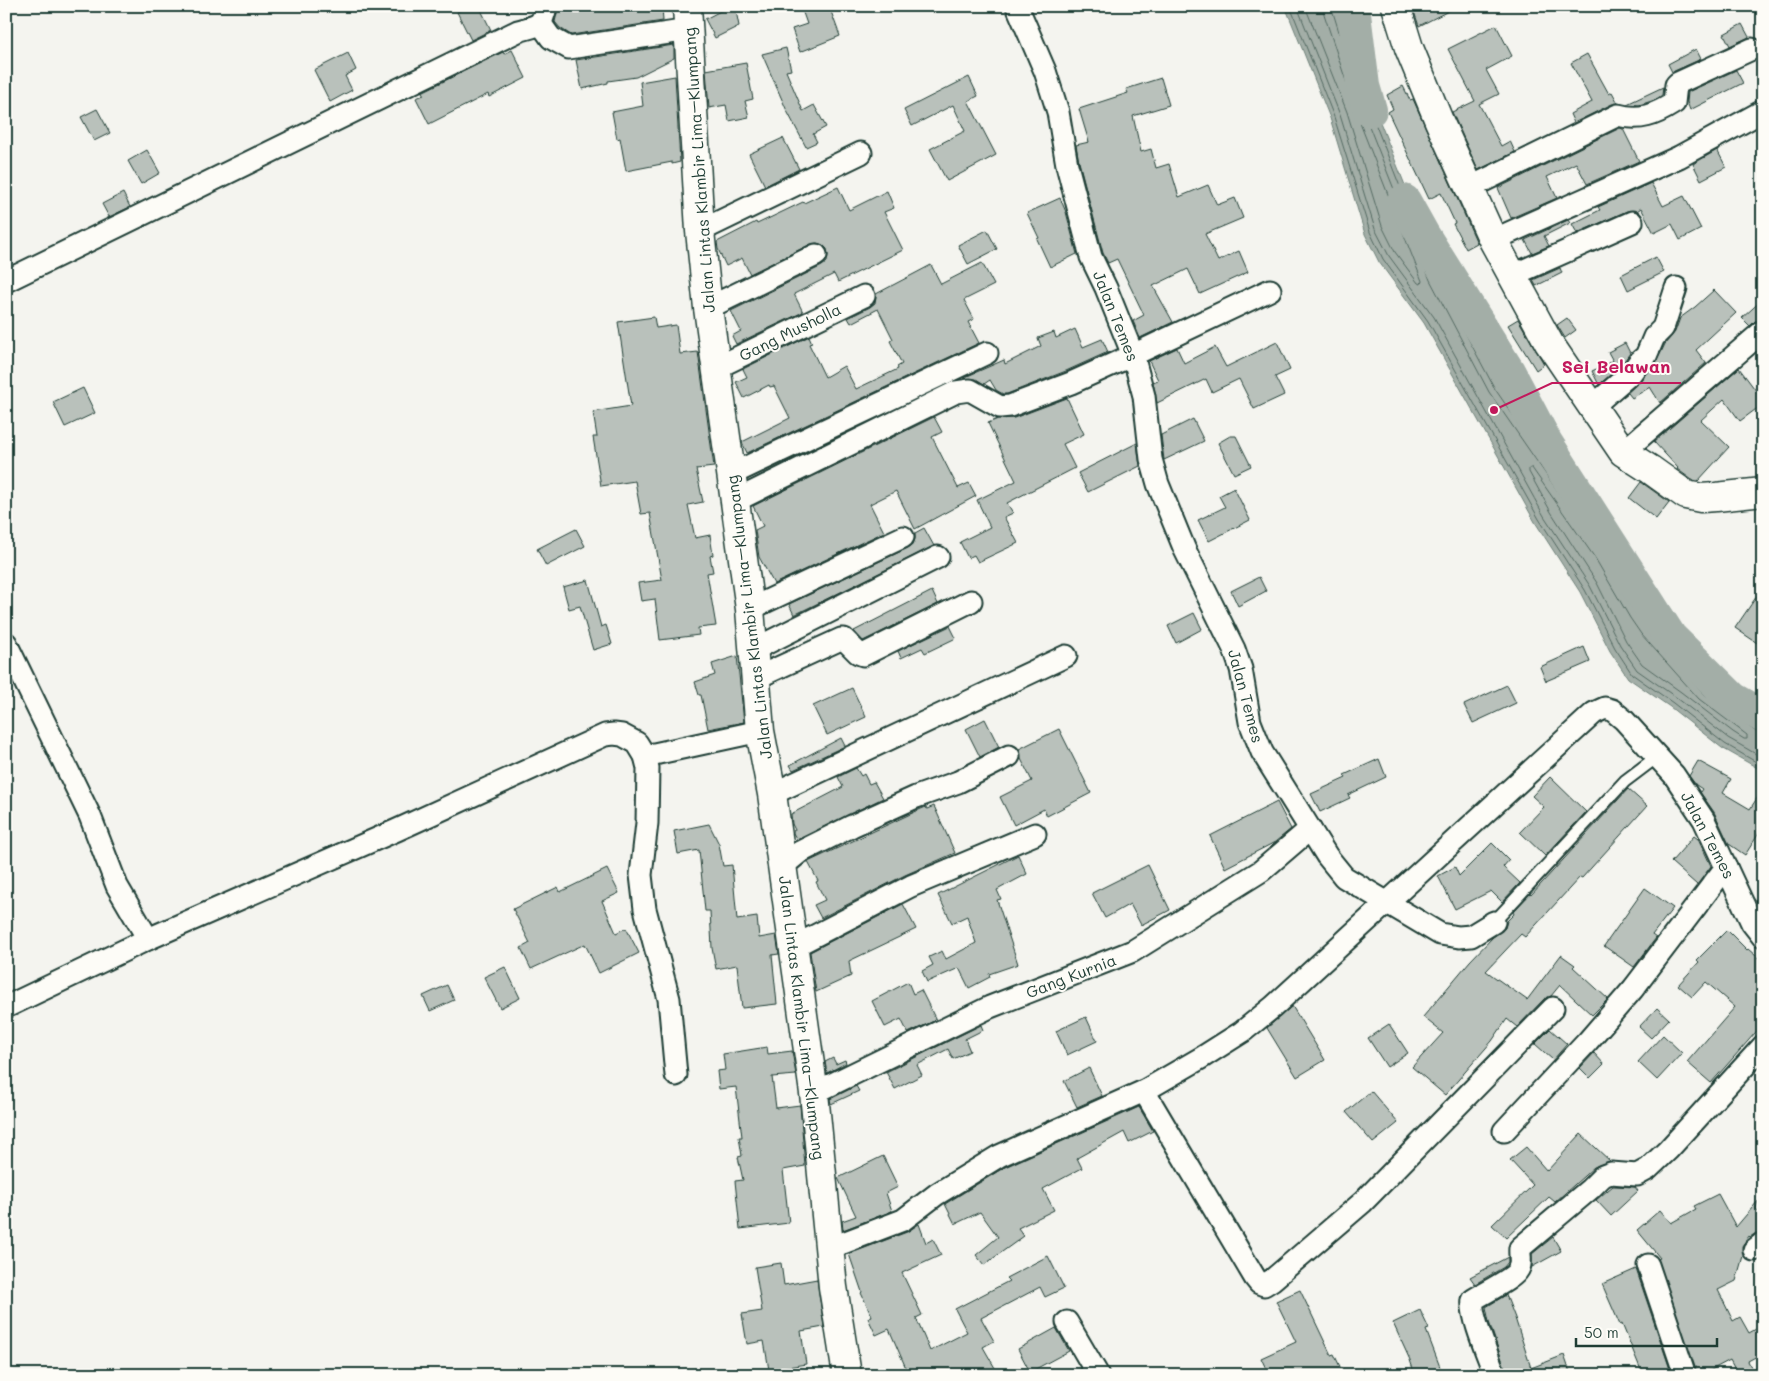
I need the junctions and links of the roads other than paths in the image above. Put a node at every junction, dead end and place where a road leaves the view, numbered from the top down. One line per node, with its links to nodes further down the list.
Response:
1 (1017, 6): 21 (street, Jalan Temes)
2 (1399, 8): 8 (main road)
3 (543, 15): 4 (street); 14 (street)
4 (688, 18): 10 (main road, Jalan Lintas Klambir Lima–Klumpang)
5 (1752, 49): 8 (street)
6 (1763, 111): 11 (street)
7 (861, 153): 10 (street)
8 (1469, 188): 11 (main road)
9 (1632, 222): 13 (street)
10 (700, 231): 18 (main road, Jalan Lintas Klambir Lima–Klumpang)
11 (1492, 240): 13 (main road)
12 (816, 255): 18 (street)
13 (1511, 276): 23 (main road)
14 (6, 281)
15 (1676, 288): 23 (street)
16 (1270, 290): 21 (street)
17 (864, 296): 22 (street, Gang Musholla)
18 (708, 308): 22 (main road, Jalan Lintas Klambir Lima–Klumpang)
19 (1763, 331): 24 (street)
20 (987, 353): 25 (street)
21 (1133, 355): 27 (street); 41 (street, Jalan Temes)
22 (716, 368): 25 (main road, Jalan Lintas Klambir Lima–Klumpang)
23 (1592, 406): 24 (main road)
24 (1623, 452): 26 (main road)
25 (732, 474): 27 (main road, Jalan Lintas Klambir Lima–Klumpang)
26 (1763, 492)
27 (735, 501): 31 (main road, Jalan Lintas Klambir Lima–Klumpang)
28 (903, 537): 31 (street)
29 (938, 557): 33 (street)
30 (971, 601): 35 (street)
31 (750, 608): 33 (main road, Jalan Lintas Klambir Lima–Klumpang)
32 (6, 643): 48 (street)
33 (752, 650): 35 (main road, Jalan Lintas Klambir Lima–Klumpang)
34 (1066, 656): 40 (street)
35 (756, 678): 36 (main road, Jalan Lintas Klambir Lima–Klumpang)
36 (760, 731): 37 (street); 40 (main road, Jalan Lintas Klambir Lima–Klumpang)
37 (645, 756): 48 (street); 53 (street)
38 (1009, 756): 43 (street)
39 (1658, 756): 44 (street, Jalan Temes); 45 (street); 46 (lane, Jalan Temes)
40 (772, 794): 43 (main road, Jalan Lintas Klambir Lima–Klumpang)
41 (1310, 829): 45 (street, Jalan Temes); 55 (street, Gang Kurnia)
42 (1035, 834): 49 (street)
43 (783, 866): 49 (main road, Jalan Lintas Klambir Lima–Klumpang)
44 (1726, 867): 47 (street, Jalan Temes); 56 (street)
45 (1387, 903): 46 (street, Jalan Temes); 54 (street)
46 (1494, 922)
47 (1763, 937)
48 (148, 939): 50 (street)
49 (793, 947): 55 (main road, Jalan Lintas Klambir Lima–Klumpang)
50 (6, 1007)
51 (1553, 1008): 54 (street)
52 (1763, 1046): 62 (street)
53 (676, 1075)
54 (1144, 1091): 57 (street)
55 (814, 1093): 57 (main road, Jalan Lintas Klambir Lima–Klumpang)
56 (1504, 1131)
57 (830, 1248): 60 (main road, Jalan Lintas Klambir Lima–Klumpang)
58 (1648, 1265): 63 (street)
59 (1067, 1322): 61 (street)
60 (847, 1375)
61 (1098, 1375)
62 (1495, 1375)
63 (1685, 1375)

